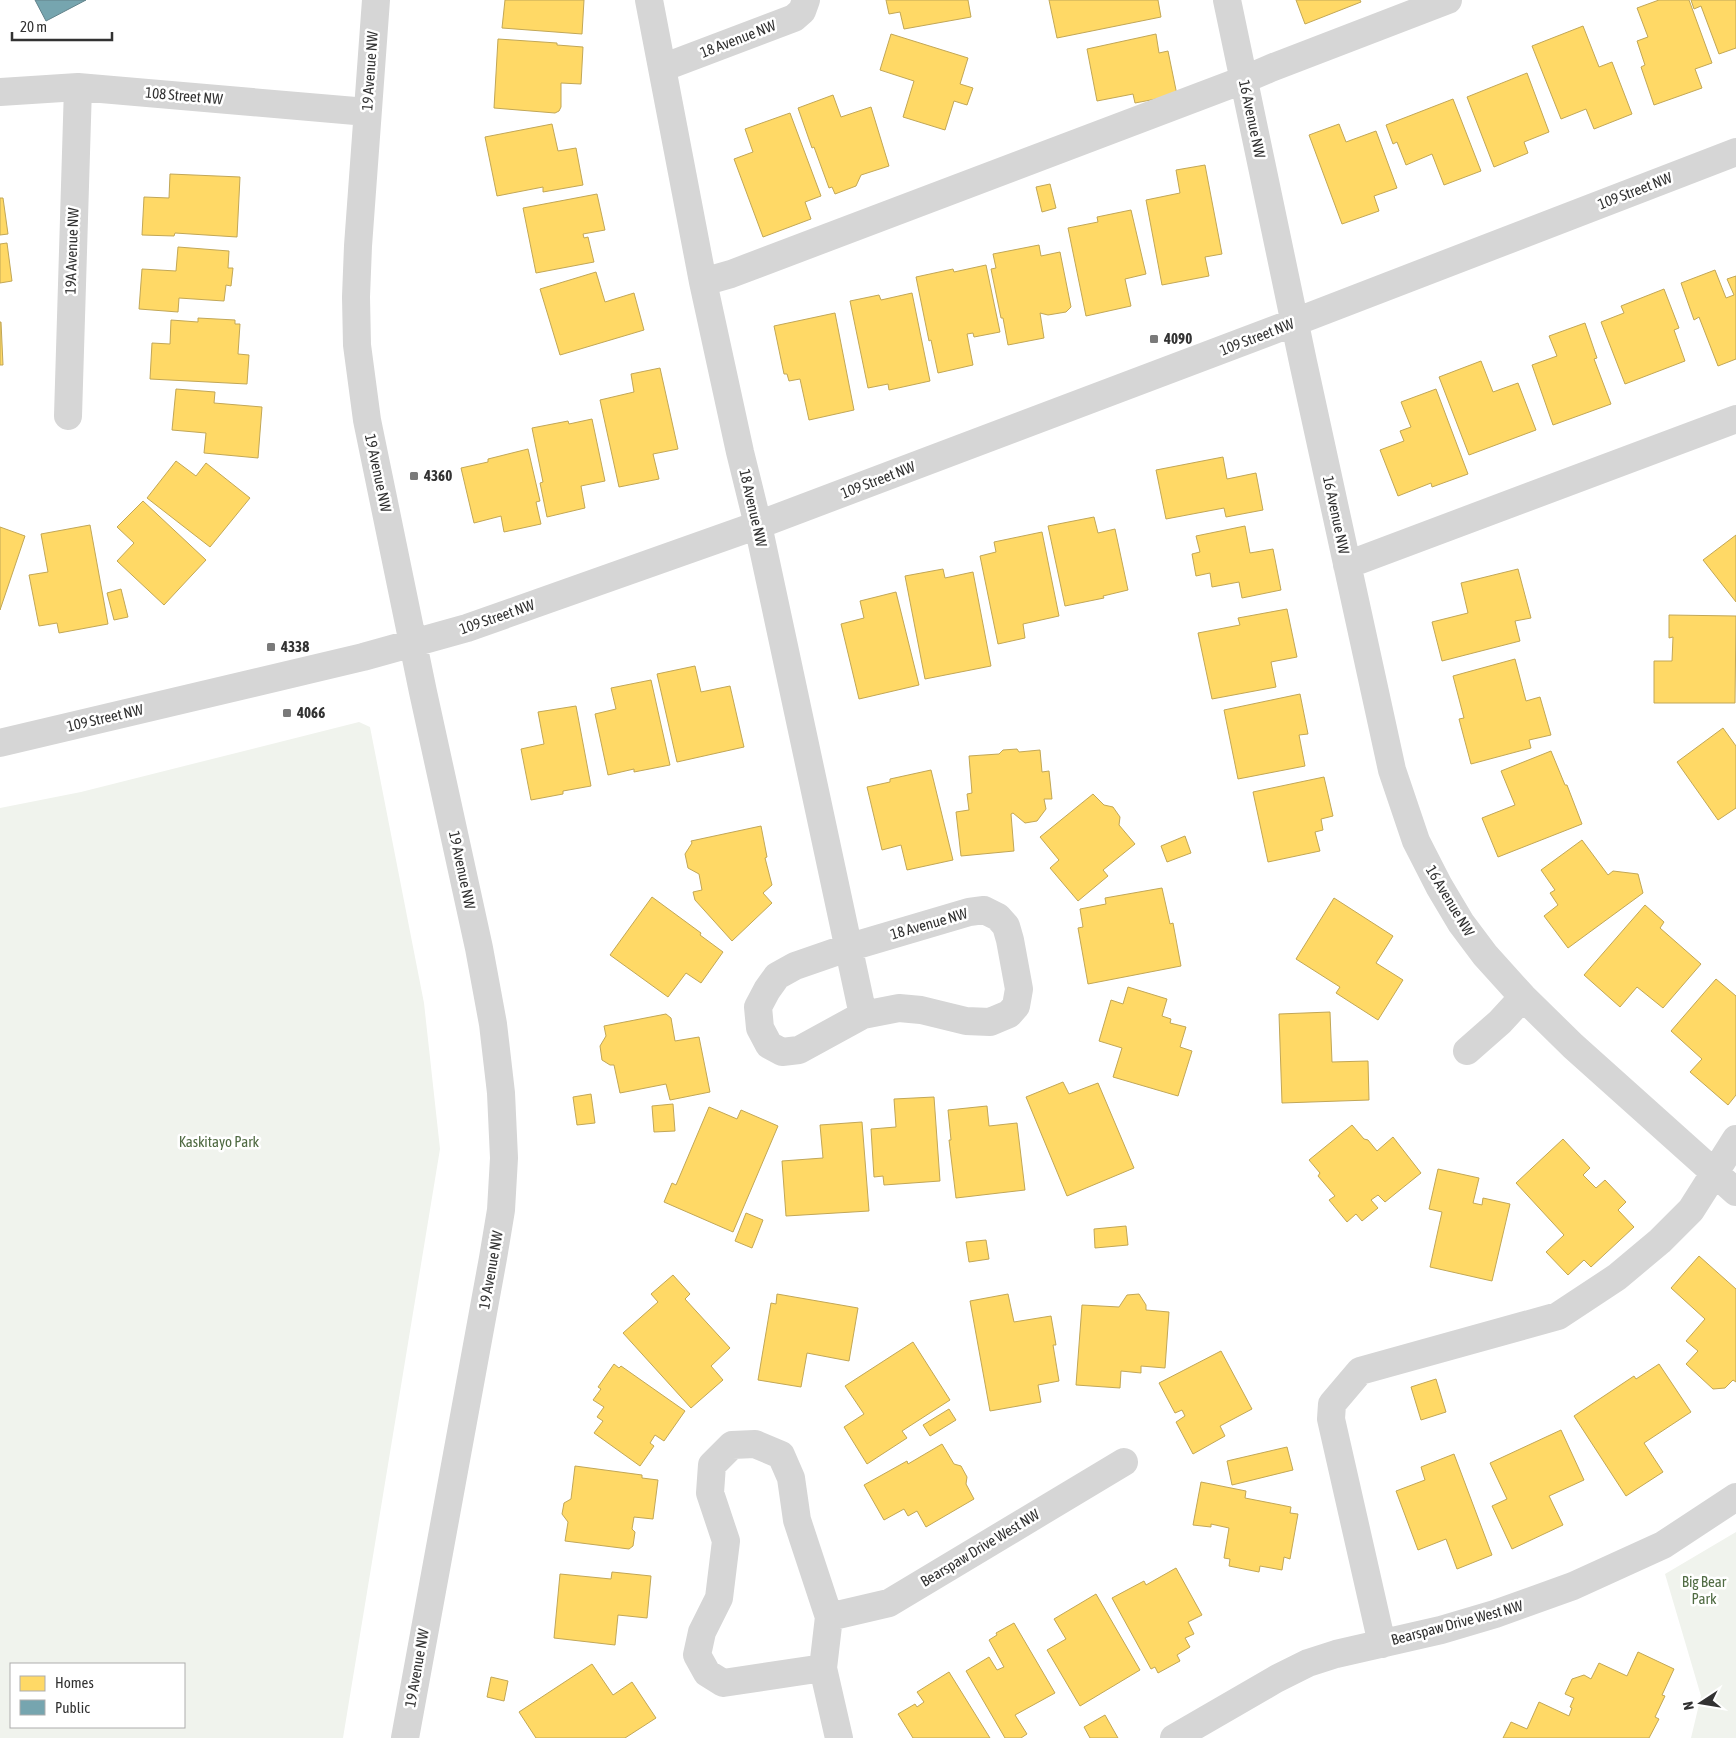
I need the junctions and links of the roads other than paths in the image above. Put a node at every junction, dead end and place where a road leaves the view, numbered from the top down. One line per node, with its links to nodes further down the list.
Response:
1 (376, 0): 10 (street, 19 Avenue NW)
2 (649, 0): 6 (street, 18 Avenue NW)
3 (806, 0): 6 (street, 18 Avenue NW)
4 (1228, 0): 7 (street, 16 Avenue NW)
5 (1448, 0): 7 (street)
6 (662, 68): 12 (street, 18 Avenue NW)
7 (1243, 80): 12 (street); 13 (street, 16 Avenue NW)
8 (78, 87): 9 (street, 108 Street NW); 10 (street, 108 Street NW); 14 (street, 19A Avenue NW)
9 (0, 92)
10 (367, 112): 18 (street, 19 Avenue NW)
11 (1736, 152): 13 (street, 109 Street NW)
12 (703, 282): 16 (street, 18 Avenue NW)
13 (1295, 322): 16 (street, 109 Street NW); 17 (street, 16 Avenue NW)
14 (68, 416)
15 (1736, 419): 17 (street)
16 (758, 525): 18 (street, 109 Street NW); 20 (street, 18 Avenue NW)
17 (1347, 565): 21 (street, 16 Avenue NW)
18 (414, 644): 19 (street, 109 Street NW); 32 (street, 19 Avenue NW)
19 (0, 743)
20 (847, 948): 22 (street, 18 Avenue NW); 22 (street, 18 Avenue NW); 22 (street, 18 Avenue NW)
21 (1523, 997): 23 (street); 25 (street, 16 Avenue NW)
22 (863, 1015)
23 (1467, 1051)
24 (1736, 1139): 25 (street)
25 (1715, 1172): 26 (street, 16 Avenue NW); 30 (street)
26 (1736, 1192)
27 (1124, 1462): 29 (street, Bearspaw Drive West NW)
28 (1736, 1497): 30 (street, Bearspaw Drive West NW)
29 (829, 1618): 31 (street); 31 (street)
30 (1382, 1644): 34 (street, Bearspaw Drive West NW)
31 (823, 1668): 33 (street)
32 (405, 1738)
33 (839, 1738)
34 (1174, 1738)

